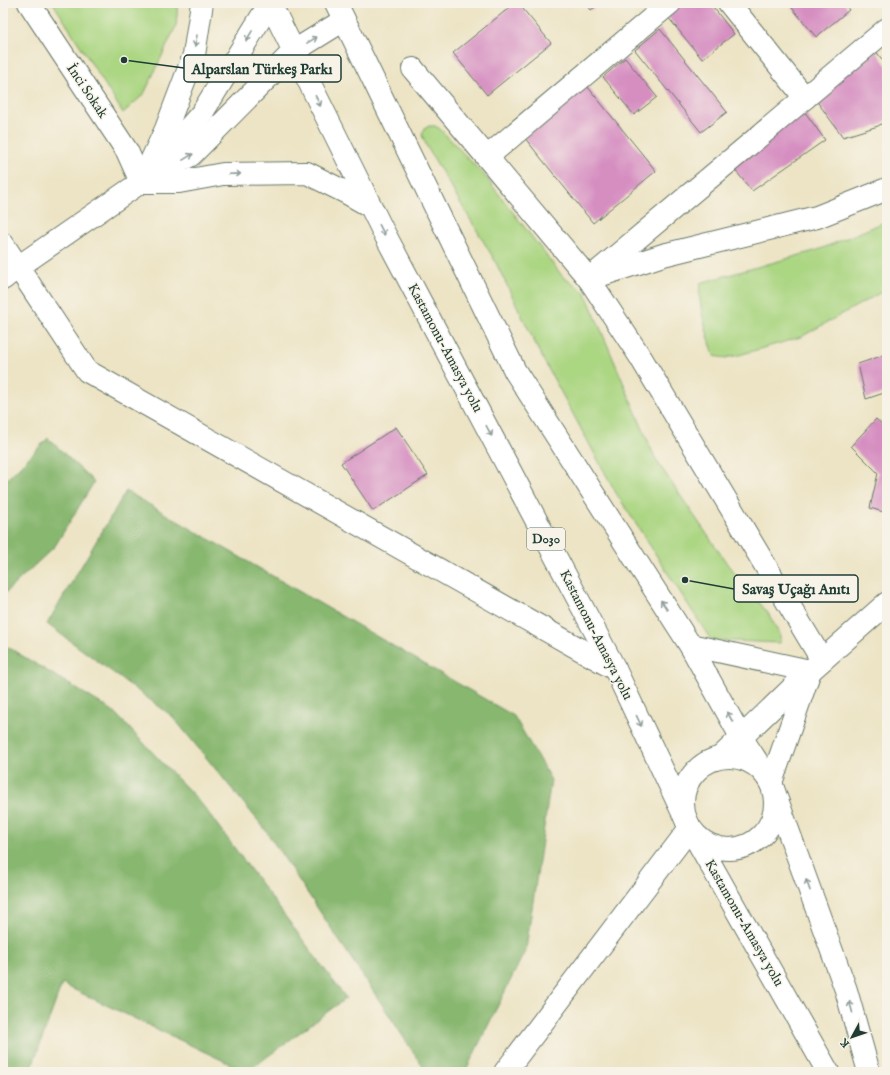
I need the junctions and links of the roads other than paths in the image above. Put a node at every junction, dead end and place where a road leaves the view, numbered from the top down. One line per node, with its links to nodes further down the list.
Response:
1 (29, 3): 12 (street, İnci Sokak)
2 (202, 3): 12 (street, one-way to 12)
3 (270, 3): 8 (street, Kastamonu-Amasya yolu / D030); 12 (street, one-way to 12)
4 (670, 3): 11 (street)
5 (729, 3): 10 (street)
6 (340, 12): 8 (street, one-way to 6); 19 (street, one-way to 6)
7 (887, 29): 10 (street)
8 (294, 51): 12 (street, one-way to 8); 14 (street, Kastamonu-Amasya yolu / D030, one-way to 14)
9 (413, 69): 11 (street)
10 (805, 98): 17 (street)
11 (487, 157): 17 (street)
12 (141, 182): 14 (street, one-way to 14); 16 (street)
13 (887, 189): 17 (street)
14 (370, 206): 21 (street, Kastamonu-Amasya yolu / D030, one-way to 21)
15 (3, 244): 16 (street)
16 (11, 273): 21 (street)
17 (589, 279): 20 (street)
18 (887, 603): 20 (street)
19 (690, 645): 20 (street); 22 (street, one-way to 19)
20 (816, 666): 22 (street); 24 (street)
21 (615, 669): 25 (street, Kastamonu-Amasya yolu / D030, one-way to 25)
22 (741, 737): 23 (street); 24 (street)
23 (721, 757): 24 (street); 25 (street)
24 (771, 783): 25 (street); 28 (street, one-way to 24)
25 (690, 828): 26 (street); 27 (street, Kastamonu-Amasya yolu / D030)
26 (505, 1072)
27 (828, 1072)
28 (869, 1072)

